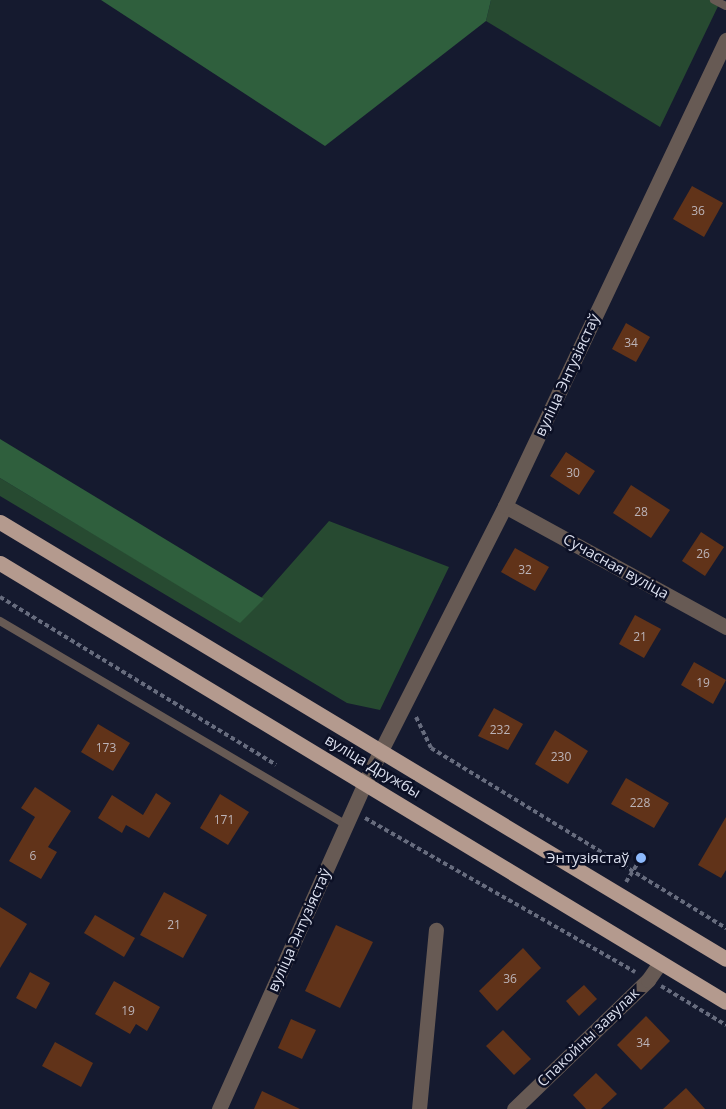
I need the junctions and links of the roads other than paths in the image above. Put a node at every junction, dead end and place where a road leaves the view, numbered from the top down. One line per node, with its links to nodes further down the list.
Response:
1 (714, 0): 2 (lane)
2 (726, 6)
3 (726, 40): 4 (street, вуліца Энтузіястаў)
4 (505, 506): 8 (street, Сучасная вуліца); 9 (street, вуліца Энтузіястаў)
5 (0, 522): 9 (main road, вуліца Дружбы)
6 (0, 563): 10 (main road, вуліца Дружбы)
7 (0, 621): 11 (lane)
8 (726, 627)
9 (382, 751): 10 (street, вуліца Энтузіястаў); 13 (main road, вуліца Дружбы)
10 (365, 782): 11 (street, вуліца Энтузіястаў); 14 (main road, вуліца Дружбы)
11 (346, 825): 16 (street, вуліца Энтузіястаў)
12 (435, 930): 17 (street)
13 (726, 959)
14 (660, 963): 15 (main road, вуліца Дружбы); 18 (street, Спакойны завулак)
15 (726, 1002)
16 (219, 1109)
17 (419, 1109)
18 (514, 1109)

